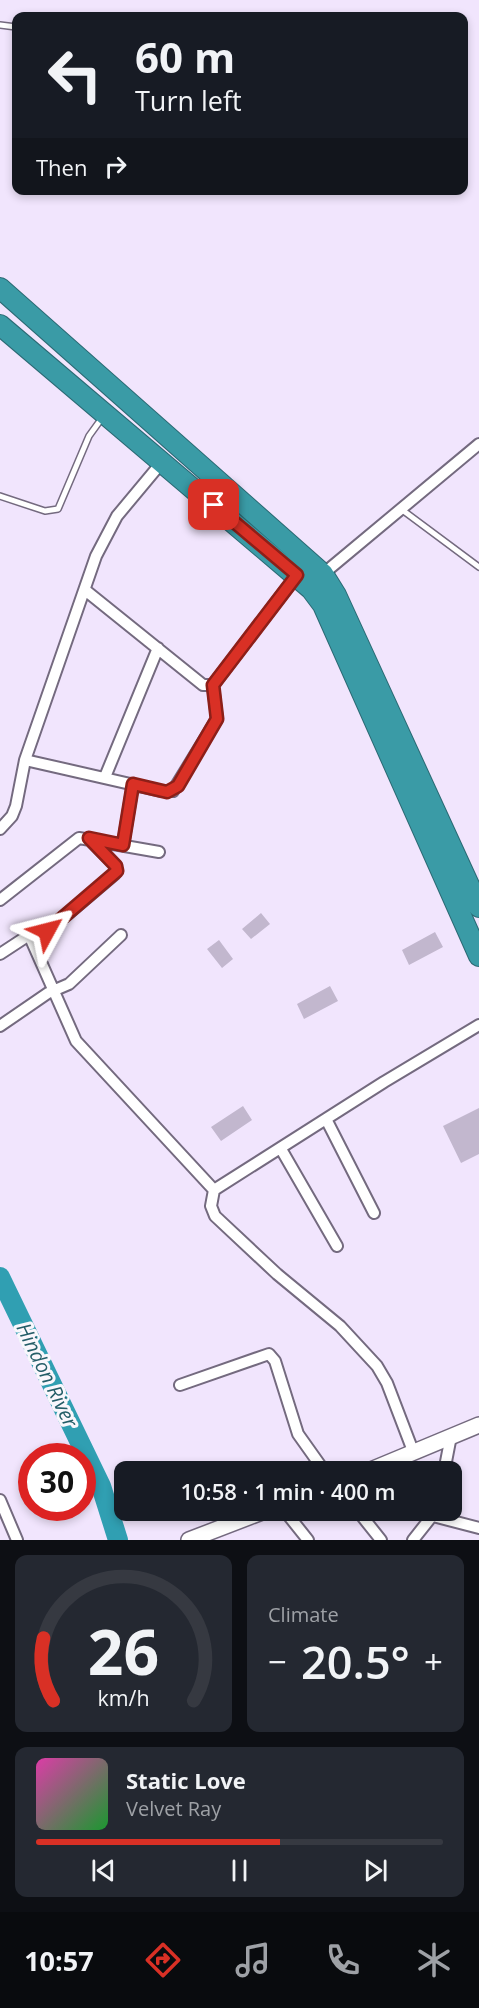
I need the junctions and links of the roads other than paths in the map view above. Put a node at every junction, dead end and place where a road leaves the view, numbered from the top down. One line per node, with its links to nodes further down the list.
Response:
1 (0, 288): 9 (highway)
2 (0, 325): 3 (highway)
3 (105, 415): 5 (highway); 6 (lane)
4 (479, 444): 7 (street)
5 (162, 462): 10 (highway); 11 (street)
6 (0, 496)
7 (401, 508): 8 (lane); 9 (street)
8 (479, 567)
9 (323, 574): 22 (highway)
10 (297, 575): 13 (street); 26 (highway)
11 (85, 590): 12 (street); 14 (street)
12 (158, 648): 13 (street); 15 (street)
13 (213, 685): 16 (street)
14 (24, 760): 15 (street); 17 (street)
15 (105, 777): 16 (street)
16 (133, 784): 19 (street)
17 (0, 829)
18 (89, 838): 19 (street); 21 (street); 23 (street)
19 (123, 845): 20 (street)
20 (159, 852)
21 (0, 900)
22 (479, 907)
23 (29, 935): 25 (street); 27 (street)
24 (121, 935): 27 (street)
25 (0, 954)
26 (479, 956)
27 (54, 990): 29 (street); 32 (street)
28 (479, 1025): 30 (street)
29 (0, 1026)
30 (326, 1119): 31 (street); 33 (street)
31 (280, 1149): 32 (street); 34 (street)
32 (214, 1190): 38 (street)
33 (374, 1213)
34 (337, 1246)
35 (180, 1384): 39 (street)
36 (479, 1425): 37 (street)
37 (451, 1436): 38 (street); 41 (street)
38 (413, 1451): 40 (street)
39 (317, 1461)
40 (391, 1461)
41 (446, 1461)
42 (0, 1500): 49 (street)
43 (238, 1521): 50 (street)
44 (293, 1521): 51 (street)
45 (366, 1521): 52 (street)
46 (428, 1521): 53 (street)
47 (458, 1521): 48 (street)
48 (479, 1528)
49 (17, 1540)
50 (189, 1540)
51 (308, 1540)
52 (381, 1540)
53 (413, 1540)

